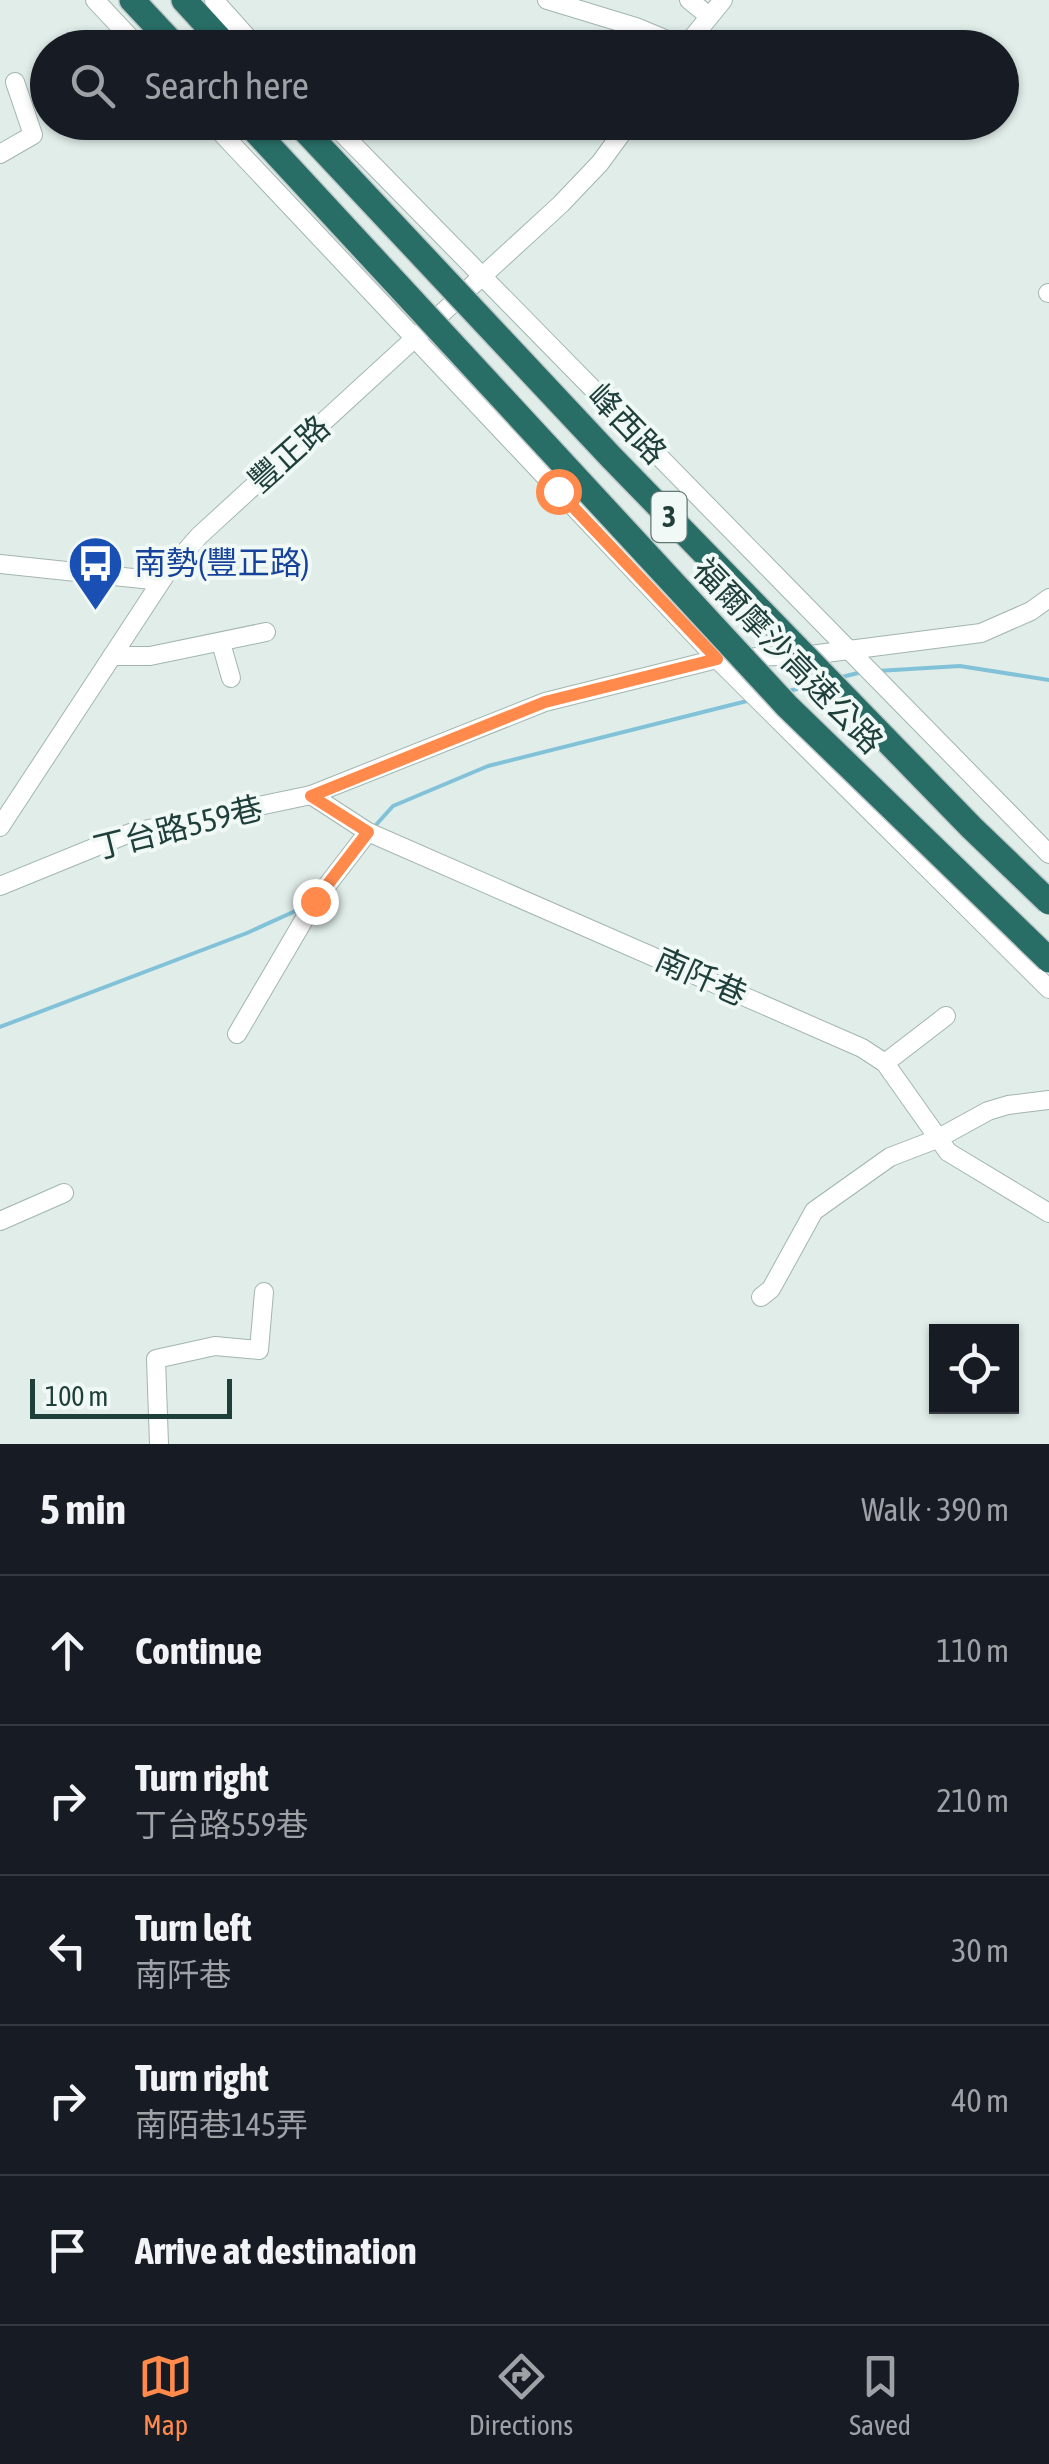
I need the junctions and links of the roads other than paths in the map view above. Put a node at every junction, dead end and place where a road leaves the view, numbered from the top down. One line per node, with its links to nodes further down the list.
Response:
1 (96, 0): 9 (street)
2 (132, 0): 10 (highway)
3 (184, 0): 11 (highway)
4 (214, 0): 12 (street)
5 (548, 0): 13 (street)
6 (689, 0): 8 (street)
7 (724, 0): 8 (street)
8 (709, 16): 14 (street)
9 (124, 30)
10 (160, 30)
11 (212, 30)
12 (241, 30)
13 (643, 30)
14 (698, 30)
15 (15, 82): 16 (street)
16 (30, 126)
17 (30, 137): 23 (street)
18 (228, 140): 25 (street)
19 (264, 140): 41 (highway, 福爾摩沙高速公路 / 3, bridge)
20 (314, 140): 40 (highway, 福爾摩沙高速公路 / 3, bridge)
21 (349, 140): 24 (street, 峰西路)
22 (617, 140): 24 (street, 豐正路)
23 (0, 154)
24 (482, 276): 25 (street, 豐正路); 31 (street, 峰西路)
25 (416, 340): 27 (street, 豐正路); 33 (street)
26 (0, 564): 27 (street)
27 (161, 581): 32 (street, 豐正路)
28 (1049, 598): 31 (street, 丁台路559巷)
29 (266, 632): 30 (street)
30 (221, 643): 32 (street); 34 (street)
31 (848, 649): 33 (street, 丁台路559巷); 38 (street, 峰西路)
32 (112, 656): 36 (street, 豐正路)
33 (717, 659): 35 (street, 丁台路559巷); 42 (street)
34 (231, 678)
35 (311, 796): 37 (street, 南阡巷); 39 (street, 丁台路559巷)
36 (0, 827)
37 (368, 832): 44 (street); 45 (street, 南阡巷)
38 (1049, 854)
39 (0, 886)
40 (1049, 902)
41 (1049, 960)
42 (1049, 990)
43 (946, 1016): 45 (street)
44 (237, 1034)
45 (885, 1062): 47 (street, 南阡巷)
46 (1049, 1100): 47 (street)
47 (937, 1139): 49 (street, 南阡巷); 52 (street)
48 (64, 1193): 50 (street)
49 (1049, 1213)
50 (0, 1221)
51 (264, 1292): 53 (street)
52 (761, 1297)
53 (159, 1444)

